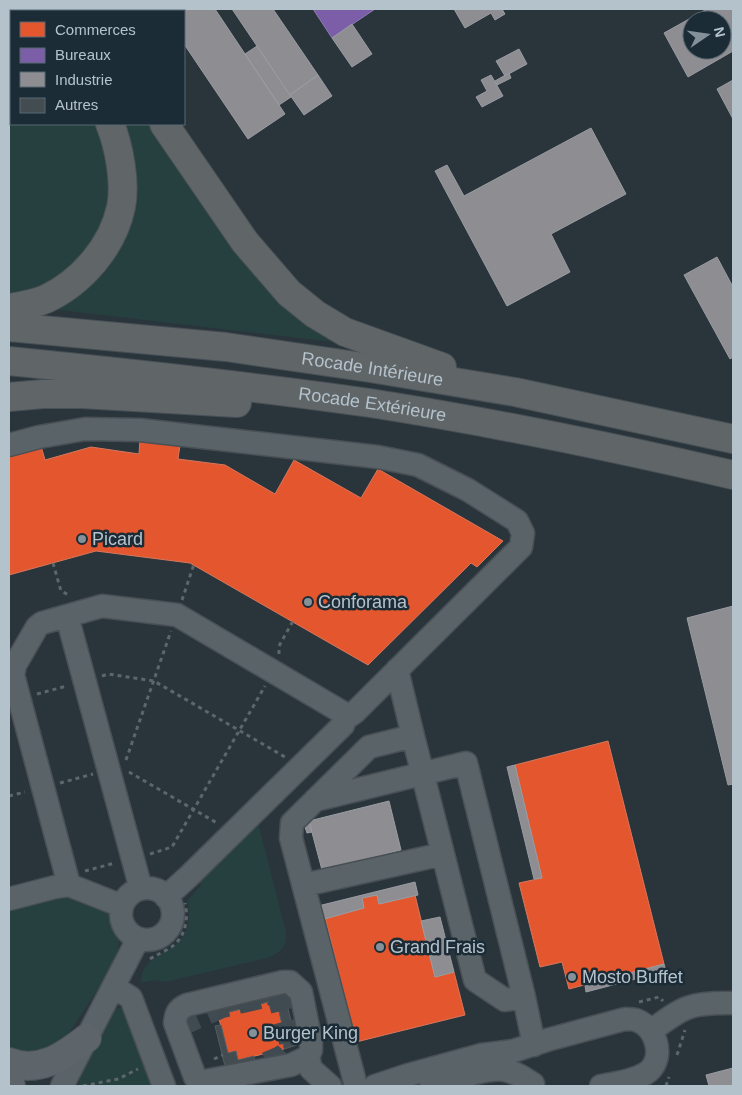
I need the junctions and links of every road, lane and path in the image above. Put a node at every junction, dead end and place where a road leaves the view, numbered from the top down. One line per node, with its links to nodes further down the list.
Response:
1 (110, 125): 3 (highway)
2 (165, 125): 6 (highway)
3 (9, 308)
4 (9, 327): 6 (highway, Rocade Intérieure)
5 (9, 361): 8 (highway, Rocade Extérieure)
6 (514, 392): 9 (highway, Rocade Intérieure)
7 (9, 397): 8 (highway)
8 (512, 427): 11 (highway, Rocade Extérieure)
9 (733, 439)
10 (9, 445): 16 (street)
11 (733, 475)
12 (194, 564): 13 (path)
13 (177, 615): 14 (street); 17 (street); 19 (path)
14 (67, 616): 18 (street); 20 (street)
15 (293, 621): 17 (path)
16 (397, 670): 21 (street); 23 (street)
17 (273, 672): 21 (street); 22 (path)
18 (84, 681): 19 (path); 20 (path); 24 (street)
19 (154, 681): 22 (path); 24 (path)
20 (20, 698): 27 (street)
21 (345, 718): 25 (street)
22 (239, 731): 25 (path); 30 (path)
23 (413, 736): 26 (street); 29 (street)
24 (116, 767): 27 (path); 30 (path); 33 (street)
25 (299, 768): 31 (street)
26 (423, 773): 29 (street); 32 (street); 42 (street)
27 (42, 788): 28 (path); 34 (street)
28 (9, 796)
29 (316, 800): 35 (street)
30 (193, 810): 31 (path); 33 (path)
31 (231, 834): 37 (street)
32 (443, 854): 35 (street); 42 (street)
33 (132, 858): 34 (path); 36 (street)
34 (67, 877): 38 (street); 39 (street)
35 (304, 885): 58 (street)
36 (141, 890): 37 (street); 39 (street)
37 (166, 897): 40 (street)
38 (9, 899)
39 (122, 906): 40 (street)
40 (138, 938): 41 (street)
41 (114, 987): 45 (street); 49 (street)
42 (524, 997): 47 (street)
43 (733, 1003): 44 (street)
44 (651, 1030): 47 (street); 51 (street)
45 (87, 1038): 50 (main road); 54 (street)
46 (183, 1043): 48 (street); 48 (street); 49 (street)
47 (537, 1044): 53 (street); 59 (street)
48 (308, 1057): 57 (street)
49 (153, 1058): 55 (path); 56 (street)
50 (9, 1062)
51 (641, 1081): 61 (street)
52 (454, 1082): 53 (street); 60 (street)
53 (534, 1085)
54 (62, 1086)
55 (77, 1086)
56 (164, 1086)
57 (330, 1086)
58 (356, 1086)
59 (376, 1086)
60 (431, 1086)
61 (601, 1086)

